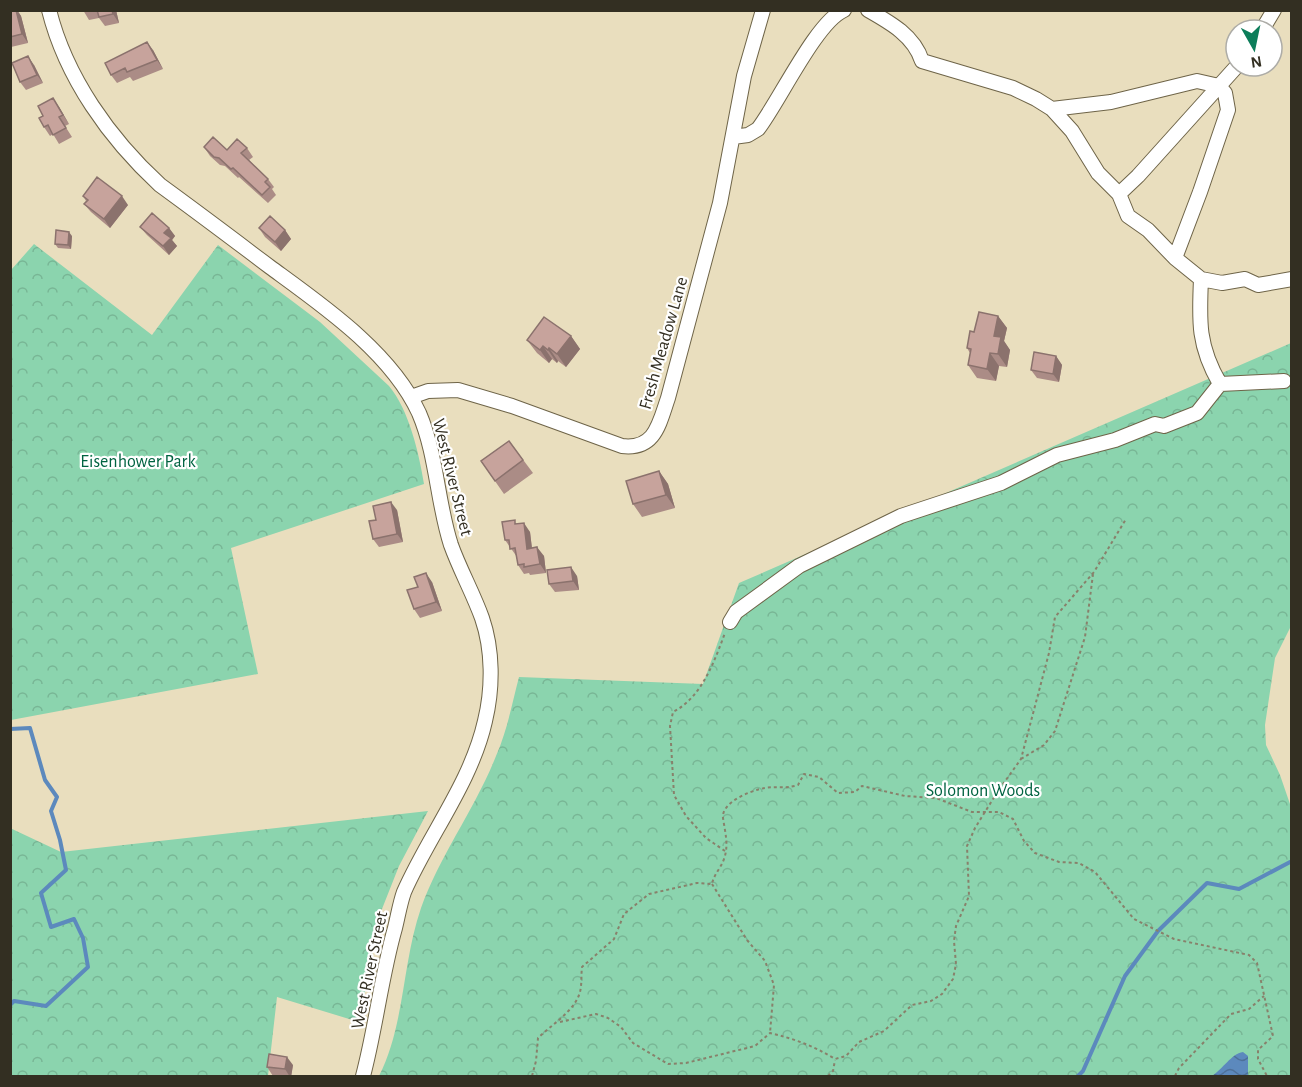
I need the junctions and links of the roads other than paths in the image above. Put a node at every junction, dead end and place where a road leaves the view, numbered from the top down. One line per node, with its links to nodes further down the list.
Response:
1 (49, 10): 15 (street, West River Street)
2 (763, 10): 8 (street, Fresh Meadow Lane)
3 (844, 10): 8 (street)
4 (868, 10): 7 (street)
5 (1227, 78): 6 (street)
6 (1220, 86): 7 (street); 9 (street); 10 (street)
7 (1052, 109): 9 (street)
8 (733, 137): 15 (street, Fresh Meadow Lane)
9 (1119, 194): 10 (street)
10 (1174, 258): 11 (street)
11 (1202, 279): 12 (street); 14 (street)
12 (1292, 279)
13 (1284, 381): 14 (street)
14 (1220, 384): 16 (street)
15 (411, 397): 17 (street, West River Street)
16 (730, 622)
17 (363, 1077)

